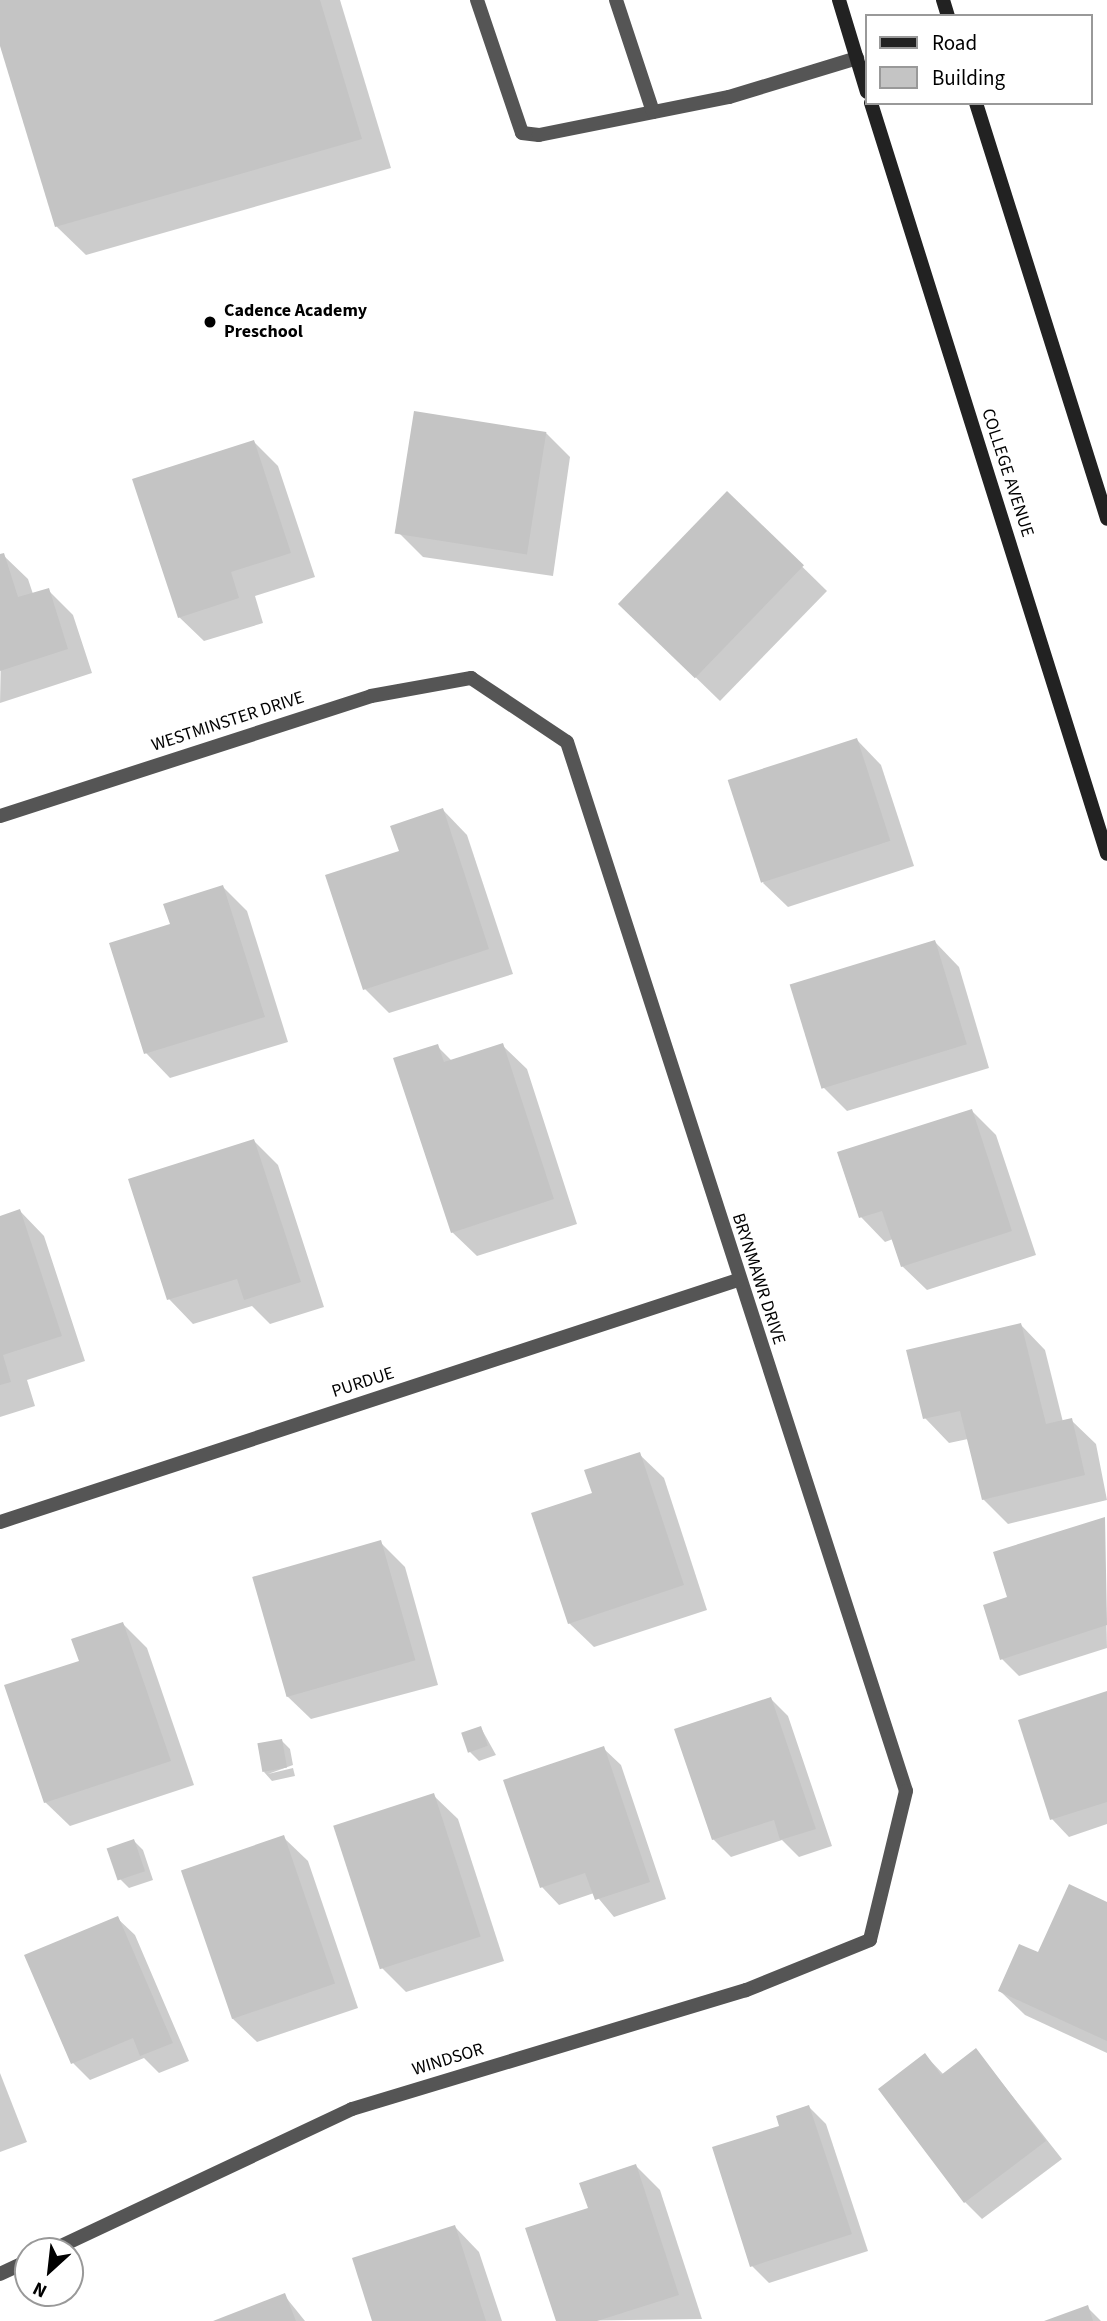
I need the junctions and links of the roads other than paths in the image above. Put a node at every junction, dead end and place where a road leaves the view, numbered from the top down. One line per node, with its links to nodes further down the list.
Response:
1 (477, 0): 8 (street)
2 (615, 0): 8 (street)
3 (839, 0): 4 (main road)
4 (857, 58): 5 (main road); 8 (street)
5 (866, 89)
6 (872, 105): 12 (main road, COLLEGE AVENUE)
7 (977, 105): 9 (main road)
8 (653, 112)
9 (1107, 519)
10 (471, 678): 11 (street, WESTMINSTER DRIVE); 13 (street, BRYNMAWR DRIVE)
11 (0, 816)
12 (1107, 854)
13 (738, 1280): 14 (street, PURDUE); 15 (street, BRYNMAWR DRIVE)
14 (0, 1522)
15 (870, 1940): 16 (street, WINDSOR)
16 (80, 2237)

